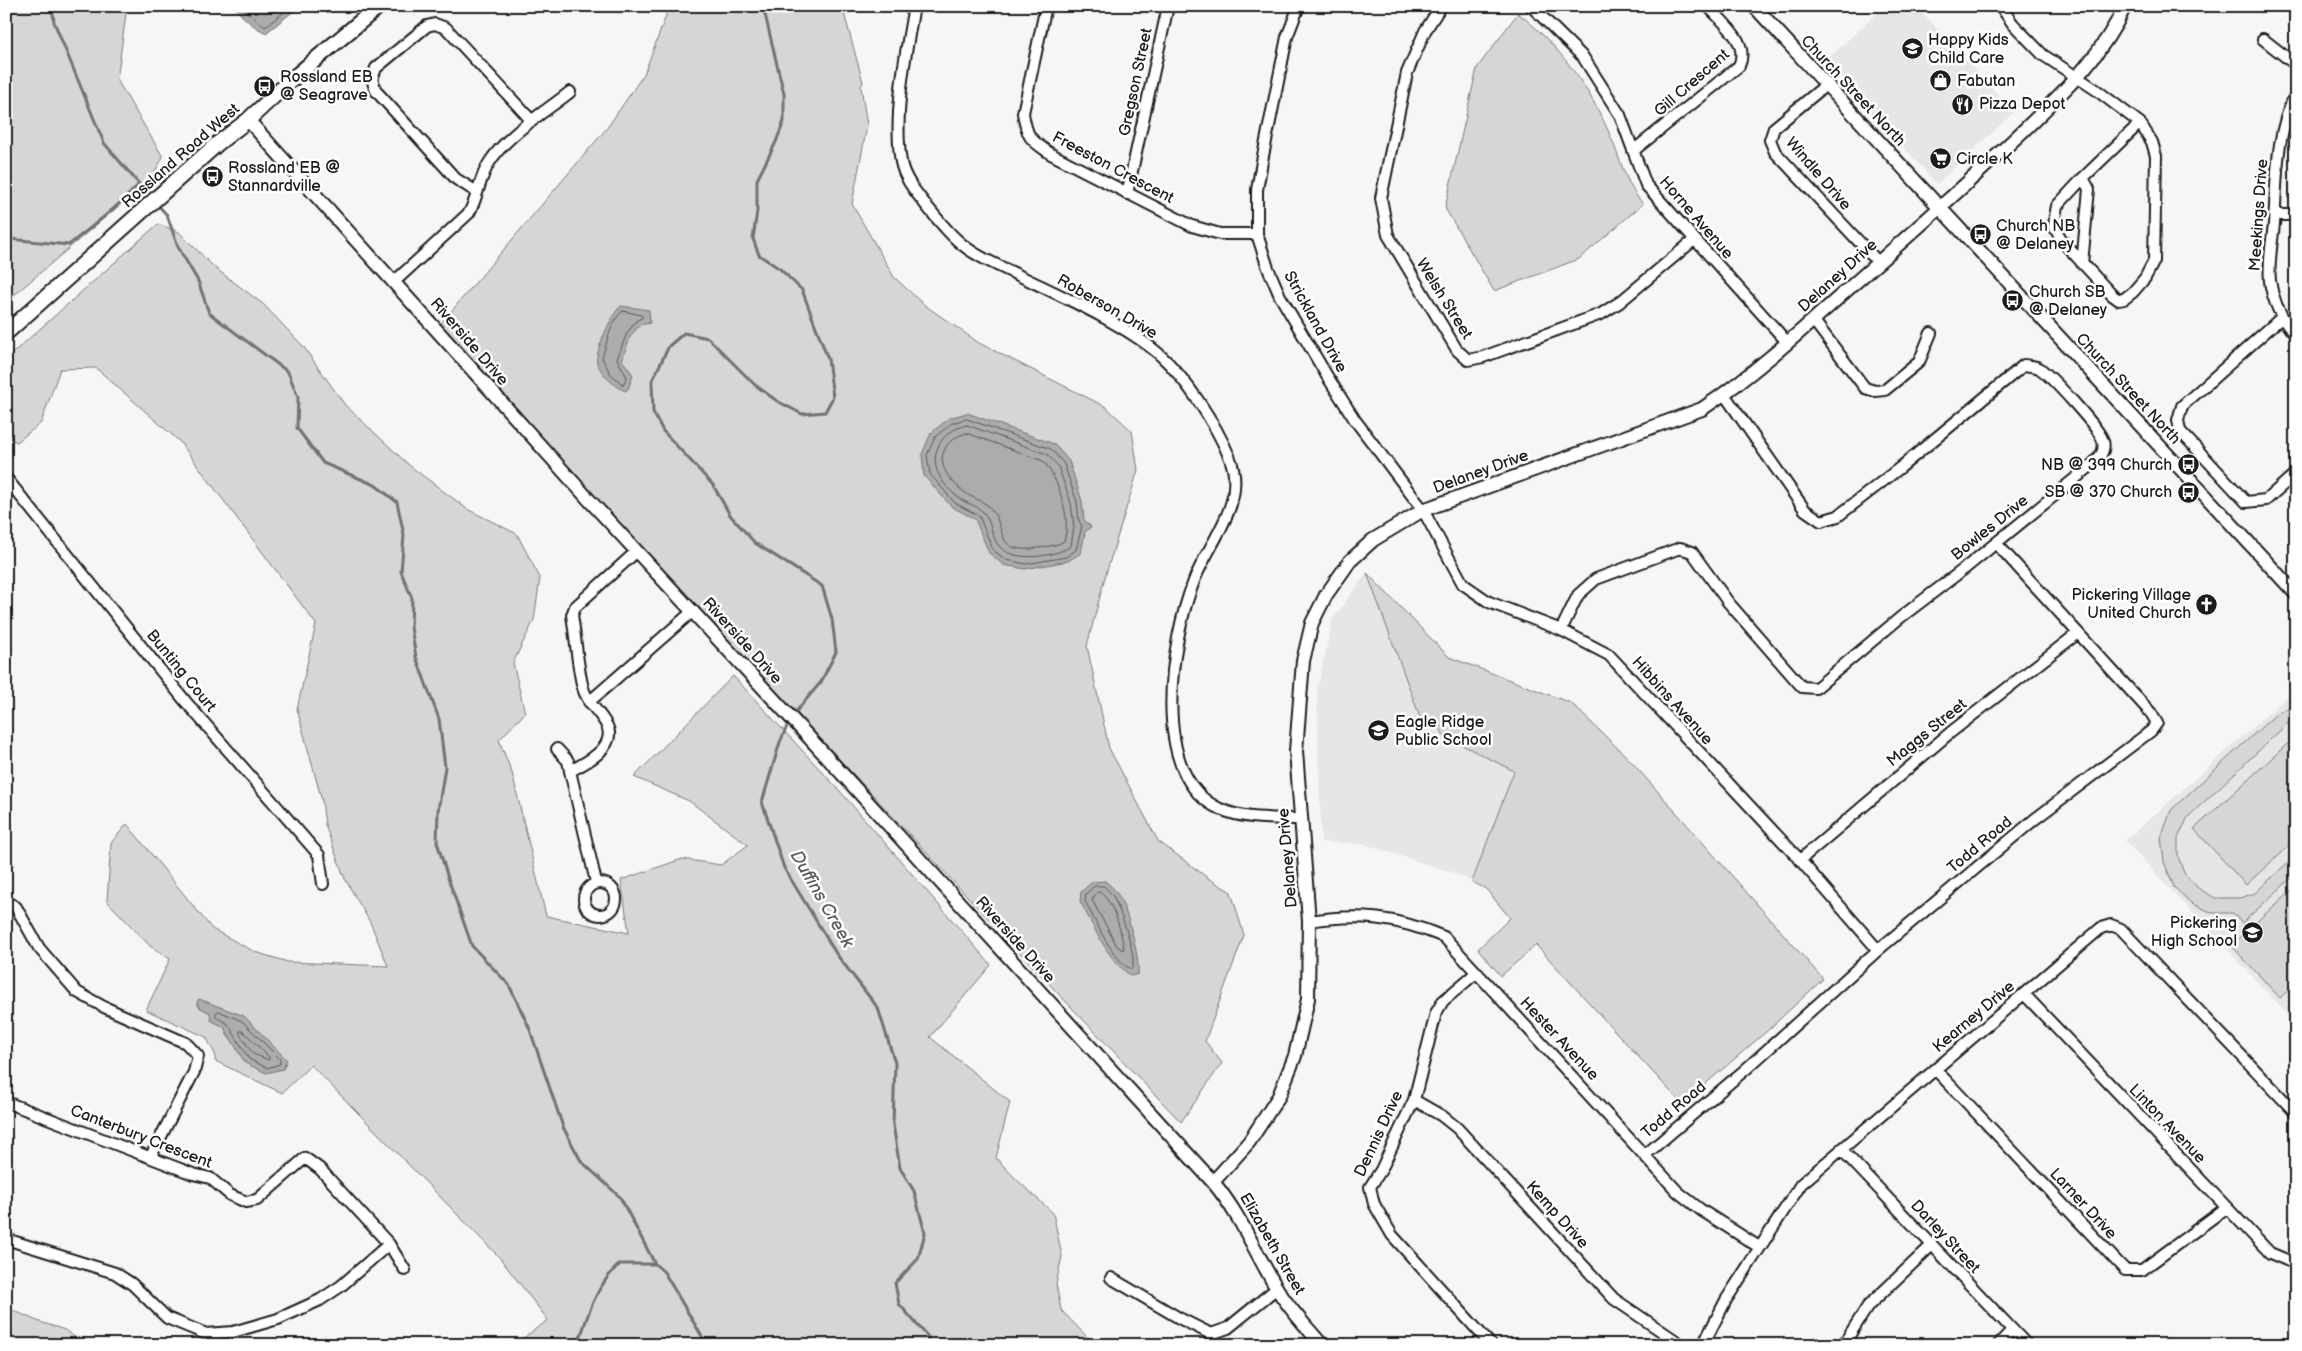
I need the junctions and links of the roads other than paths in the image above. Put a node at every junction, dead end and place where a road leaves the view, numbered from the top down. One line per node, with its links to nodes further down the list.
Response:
1 (379, 6): 18 (main road, Rossland Road West)
2 (914, 6): 52 (street, Roberson Drive)
3 (1046, 6): 24 (street, Freeston Crescent)
4 (1168, 6): 24 (street, Gregson Street)
5 (1299, 6): 28 (street, Strickland Drive)
6 (1441, 6): 29 (street, Welsh Street)
7 (1531, 6): 21 (street, Horne Avenue)
8 (1708, 6): 21 (street, Gill Crescent)
9 (1754, 6): 15 (street, Church Street North)
10 (2003, 6): 14 (street)
11 (2125, 6): 14 (street, Delaney Drive)
12 (2262, 38): 13 (street)
13 (2296, 65)
14 (2078, 78): 20 (street); 25 (street, Delaney Drive)
15 (1826, 85): 25 (street, Church Street North); 30 (street, Windle Drive)
16 (570, 92): 19 (street)
17 (2296, 93): 26 (street, Meekings Drive)
18 (248, 120): 32 (street, Riverside Drive); 35 (main road, Rossland Road West)
19 (532, 121): 23 (street); 23 (street)
20 (2140, 123): 22 (street); 31 (street)
21 (1633, 151): 29 (street, Horne Avenue)
22 (2083, 178): 31 (street); 31 (street)
23 (477, 192): 32 (street)
24 (1127, 194): 28 (street, Freeston Crescent)
25 (1940, 209): 30 (street, Delaney Drive); 45 (street, Church Street North)
26 (2274, 215): 27 (street); 33 (street, Meekings Drive)
27 (2296, 215)
28 (1257, 234): 42 (street, Strickland Drive)
29 (1694, 240): 38 (street, Horne Avenue)
30 (1878, 262): 34 (street, Delaney Drive)
31 (2082, 264)
32 (394, 282): 44 (street, Riverside Drive)
33 (2281, 318): 37 (street, Meekings Drive); 40 (street)
34 (1814, 321): 36 (street); 38 (street, Delaney Drive)
35 (6, 333)
36 (1931, 333)
37 (2296, 336)
38 (1787, 342): 39 (street, Delaney Drive)
39 (1724, 394): 42 (street, Delaney Drive); 43 (street, Bowles Drive)
40 (2296, 473)
41 (6, 478): 55 (street, Bunting Court)
42 (1423, 510): 47 (street, Hibbins Avenue); 52 (street, Delaney Drive)
43 (1996, 543): 47 (street, Bowles Drive); 48 (street, Todd Road)
44 (637, 550): 46 (street, Riverside Drive); 49 (street)
45 (2296, 594)
46 (693, 611): 49 (street); 68 (street, Riverside Drive)
47 (1562, 630): 53 (street, Hibbins Avenue)
48 (2078, 633): 53 (street, Maggs Street); 58 (street, Todd Road)
49 (589, 702): 51 (street)
50 (557, 748): 51 (street)
51 (570, 771): 54 (street)
52 (1300, 819): 57 (street, Delaney Drive)
53 (1800, 860): 58 (street, Hibbins Avenue)
54 (596, 882)
55 (323, 884)
56 (6, 901): 67 (street)
57 (1309, 921): 59 (street, Hester Avenue); 68 (street, Delaney Drive)
58 (1878, 950): 66 (street, Todd Road)
59 (1477, 972): 62 (street, Dennis Drive); 66 (street, Hester Avenue)
60 (2024, 994): 61 (street, Kearney Drive); 64 (street, Kearney Drive); 69 (street, Linton Avenue)
61 (1935, 1069): 65 (street, Kearney Drive); 69 (street, Larner Drive)
62 (1414, 1100): 80 (street, Dennis Drive); 81 (street, Kemp Drive)
63 (6, 1102): 67 (street, Canterbury Crescent)
64 (2296, 1113)
65 (1841, 1149): 72 (street, Darley Street); 73 (street, Kearney Drive)
66 (1645, 1155): 73 (street, Hester Avenue)
67 (151, 1156): 71 (street, Canterbury Crescent)
68 (1214, 1182): 77 (street, Elizabeth Street)
69 (2226, 1208): 74 (street, Linton Avenue)
70 (6, 1239): 71 (street)
71 (389, 1244): 75 (street, Canterbury Crescent)
72 (1932, 1245): 78 (street, Darley Street); 83 (street)
73 (1759, 1247): 82 (street, Kearney Drive)
74 (2296, 1264)
75 (405, 1270)
76 (1111, 1278): 77 (street)
77 (1277, 1288): 79 (street, Elizabeth Street)
78 (2012, 1330): 84 (street); 85 (street, Darley Street)
79 (1322, 1345)
80 (1491, 1345)
81 (1682, 1345)
82 (1703, 1345)
83 (1843, 1345)
84 (1998, 1345)
85 (2027, 1345)

